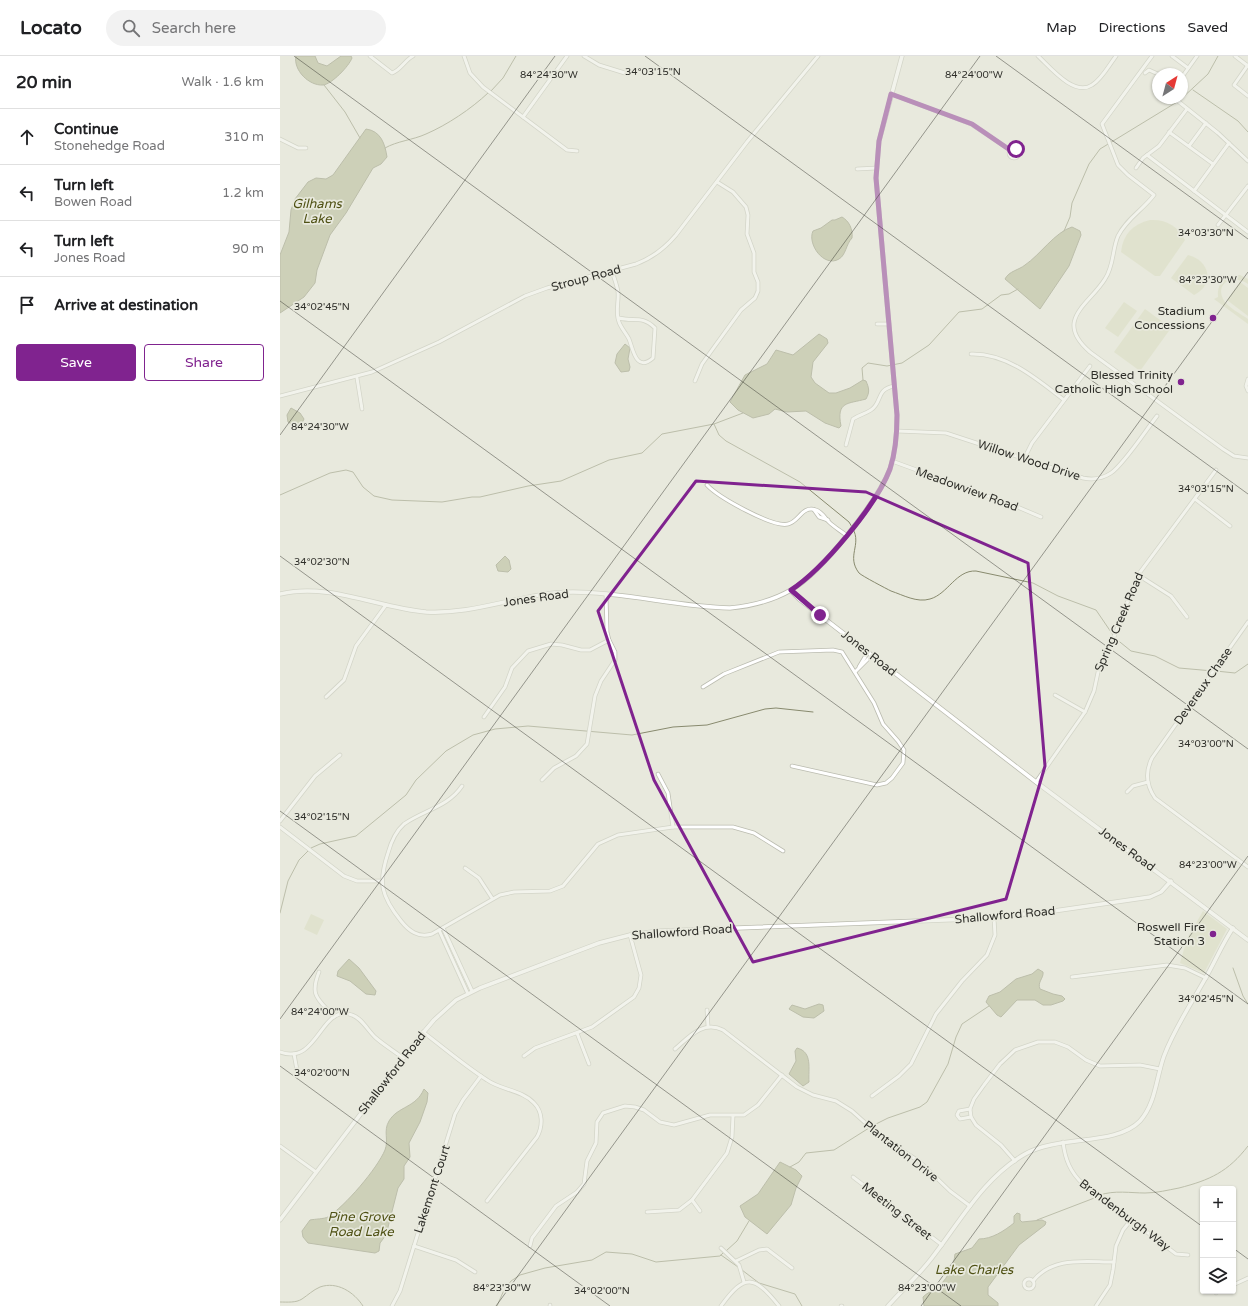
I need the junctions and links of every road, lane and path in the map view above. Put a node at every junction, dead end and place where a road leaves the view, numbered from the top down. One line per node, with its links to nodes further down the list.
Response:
1 (370, 56): 13 (street)
2 (464, 56): 25 (street)
3 (567, 56): 25 (street)
4 (584, 56): 19 (street)
5 (818, 56): 40 (street, Stroup Road)
6 (902, 56): 21 (street)
7 (1038, 56): 8 (street)
8 (1116, 56)
9 (1152, 56): 65 (street)
10 (1172, 56): 15 (street)
11 (1197, 56): 15 (street)
12 (1235, 56): 14 (street)
13 (412, 57)
14 (1248, 66): 17 (street)
15 (1188, 68)
16 (1152, 71): 18 (street)
17 (1244, 71): 20 (street); 22 (street)
18 (1145, 73)
19 (628, 74)
20 (1248, 75)
21 (891, 94): 32 (street); 37 (street)
22 (1248, 96)
23 (1181, 104): 24 (street)
24 (1186, 109): 26 (street); 27 (street)
25 (523, 117): 33 (street)
26 (1206, 123): 29 (street); 30 (street)
27 (1169, 132): 30 (street); 34 (street)
28 (280, 139): 31 (street)
29 (1229, 143): 35 (street); 36 (street)
30 (1189, 146): 36 (street)
31 (306, 148)
32 (1010, 150)
33 (577, 151)
34 (1146, 155): 38 (street); 42 (street)
35 (1248, 161)
36 (1214, 164): 42 (street)
37 (877, 168): 39 (street); 50 (street)
38 (1136, 168)
39 (856, 169)
40 (717, 182): 46 (street, Stroup Road); 55 (street)
41 (1248, 186): 43 (street)
42 (1194, 191): 43 (street)
43 (1226, 215): 44 (street); 45 (street)
44 (1218, 225)
45 (1248, 232)
46 (612, 271): 47 (street); 54 (street, Stroup Road)
47 (619, 318): 48 (street); 51 (street)
48 (627, 320): 51 (street); 51 (street)
49 (877, 324): 50 (street)
50 (889, 324): 57 (street)
51 (623, 328)
52 (971, 354): 60 (street)
53 (1090, 366): 60 (street)
54 (357, 378): 59 (street, Stroup Road); 61 (street)
55 (695, 380)
56 (1248, 380): 58 (street)
57 (894, 386): 63 (street); 64 (street)
58 (1248, 391)
59 (280, 396)
60 (1064, 400): 66 (street)
61 (362, 409)
62 (1157, 416): 66 (street, Willow Wood Drive)
63 (897, 431): 66 (street, Willow Wood Drive); 67 (street)
64 (846, 445)
65 (1248, 458)
66 (1024, 459)
67 (892, 461): 71 (street, Meadowview Road); 73 (street)
68 (1216, 470): 70 (street, Spring Creek Road)
69 (707, 485): 73 (street)
70 (1195, 499): 72 (street); 74 (street, Spring Creek Road)
71 (1041, 518)
72 (1230, 526)
73 (846, 535): 75 (street)
74 (1138, 575): 79 (street); 89 (street, Spring Creek Road)
75 (791, 590): 77 (street, Jones Road); 82 (street, Jones Road)
76 (280, 594): 78 (street, Jones Road)
77 (606, 594): 78 (street, Jones Road); 81 (street)
78 (386, 605): 88 (street)
79 (1187, 617)
80 (1248, 622): 96 (street, Devereux Chase)
81 (609, 640): 90 (street); 94 (street)
82 (868, 652): 83 (street, Jones Road); 84 (street)
83 (872, 655): 84 (street); 95 (street, Jones Road)
84 (859, 667): 85 (street)
85 (855, 672): 86 (street); 92 (street)
86 (703, 687)
87 (1055, 695): 89 (street)
88 (326, 697)
89 (1085, 712): 95 (street, Spring Creek Road)
90 (484, 717)
91 (340, 755): 99 (street)
92 (792, 766)
93 (658, 774): 101 (street)
94 (542, 780)
95 (1036, 782): 106 (street, Jones Road)
96 (1148, 782): 98 (street); 103 (street)
97 (462, 786): 105 (street)
98 (1127, 792)
99 (280, 821)
100 (280, 827): 105 (street)
101 (673, 827): 102 (street); 107 (street)
102 (783, 851)
103 (1248, 867)
104 (465, 868): 107 (street)
105 (382, 881): 111 (street)
106 (1170, 881): 108 (street, Shallowford Road); 110 (street, Jones Road)
107 (492, 898): 109 (street)
108 (994, 918): 112 (street, Shallowford Road); 134 (street)
109 (443, 928): 111 (street); 117 (street)
110 (1233, 928): 113 (street, Jones Road); 116 (street)
111 (439, 930): 118 (street)
112 (630, 935): 117 (street, Shallowford Road); 123 (street)
113 (1248, 940)
114 (319, 972): 120 (street)
115 (1072, 977): 116 (street)
116 (1206, 978): 130 (street)
117 (472, 992): 118 (street, Shallowford Road)
118 (468, 994): 122 (street, Shallowford Road)
119 (705, 1010): 121 (street)
120 (334, 1016): 126 (street); 128 (street)
121 (708, 1026): 124 (street); 132 (street, Plantation Drive)
122 (423, 1032): 128 (street, Shallowford Road); 133 (street)
123 (577, 1033): 127 (street); 129 (street)
124 (675, 1049)
125 (280, 1052): 126 (street)
126 (294, 1054): 131 (street)
127 (524, 1056)
128 (403, 1058): 141 (street, Shallowford Road)
129 (589, 1064)
130 (1160, 1069): 135 (street); 138 (street)
131 (297, 1070)
132 (782, 1075): 136 (street); 145 (street, Plantation Drive)
133 (481, 1076): 144 (street); 151 (street, Lakemont Court)
134 (872, 1096)
135 (970, 1109): 137 (street); 137 (street)
136 (733, 1116): 143 (street); 152 (street)
137 (971, 1117): 140 (street)
138 (1063, 1142): 140 (street); 149 (street, Brandenburgh Way)
139 (280, 1146): 141 (street)
140 (1015, 1161): 145 (street)
141 (316, 1172): 148 (street, Shallowford Road)
142 (853, 1177): 150 (street, Meeting Street)
143 (692, 1200): 146 (street); 147 (street)
144 (487, 1201)
145 (970, 1206): 150 (street)
146 (700, 1210)
147 (647, 1212)
148 (280, 1220)
149 (1131, 1220): 154 (street, Brandenburgh Way); 156 (street)
150 (942, 1245): 166 (street)
151 (414, 1246): 158 (street); 163 (street, Lakemont Court)
152 (530, 1246)
153 (721, 1248): 155 (street)
154 (1188, 1255)
155 (736, 1261): 157 (street); 161 (street)
156 (1114, 1262): 160 (street); 167 (street)
157 (792, 1268)
158 (475, 1272)
159 (1248, 1278): 162 (street)
160 (1033, 1281)
161 (744, 1282): 164 (street); 165 (street)
162 (1236, 1283)
163 (392, 1306)
164 (721, 1306)
165 (779, 1306)
166 (888, 1306)
167 (1096, 1306)

